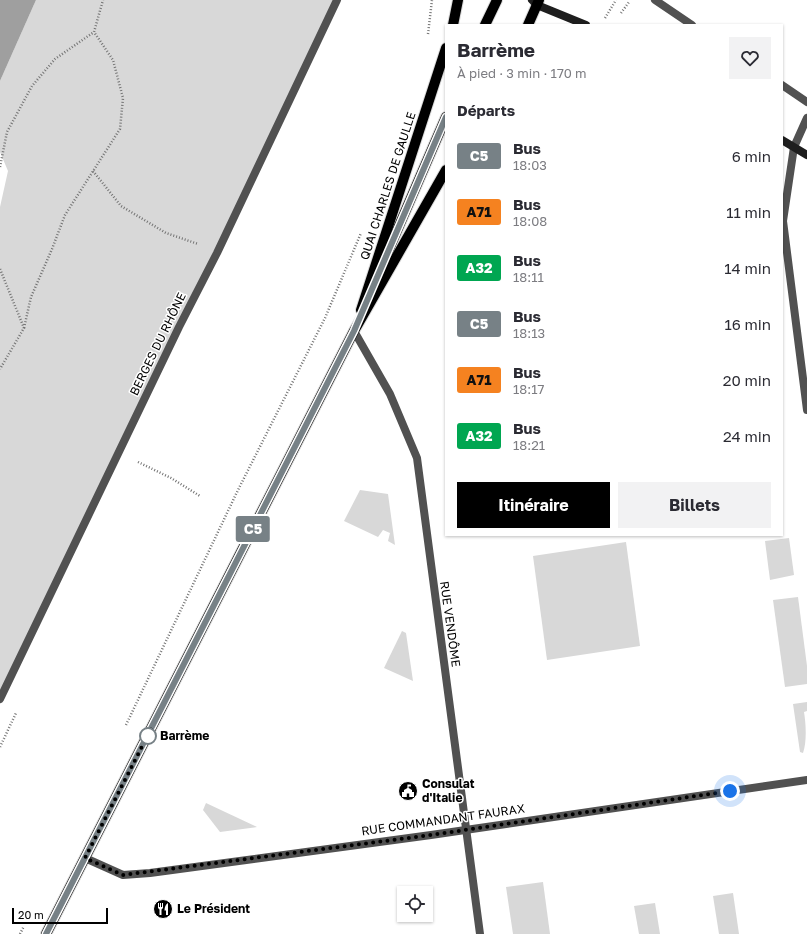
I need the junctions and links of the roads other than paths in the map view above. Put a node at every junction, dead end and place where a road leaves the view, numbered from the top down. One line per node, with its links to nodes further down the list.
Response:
1 (337, 0): 22 (street, BERGES DU RHÔNE)
2 (458, 0): 6 (main road)
3 (496, 0): 7 (main road)
4 (655, 0): 10 (street)
5 (538, 1): 8 (main road); 9 (main road)
6 (452, 24)
7 (486, 24)
8 (528, 24)
9 (584, 24)
10 (691, 24)
11 (445, 51): 20 (main road, QUAI CHARLES DE GAULLE)
12 (783, 86): 13 (street)
13 (807, 102)
14 (807, 118): 17 (street)
15 (445, 119): 20 (main road)
16 (783, 141): 17 (main road)
17 (794, 147): 18 (main road); 21 (street)
18 (807, 155)
19 (445, 172): 20 (main road)
20 (354, 331): 24 (street, RUE VENDÔME); 25 (main road)
21 (807, 410)
22 (0, 699)
23 (807, 780): 24 (street, RUE COMMANDANT FAURAX)
24 (466, 830): 25 (street, RUE COMMANDANT FAURAX); 27 (street, RUE VENDÔME)
25 (85, 858): 26 (main road)
26 (46, 934)
27 (480, 934)

